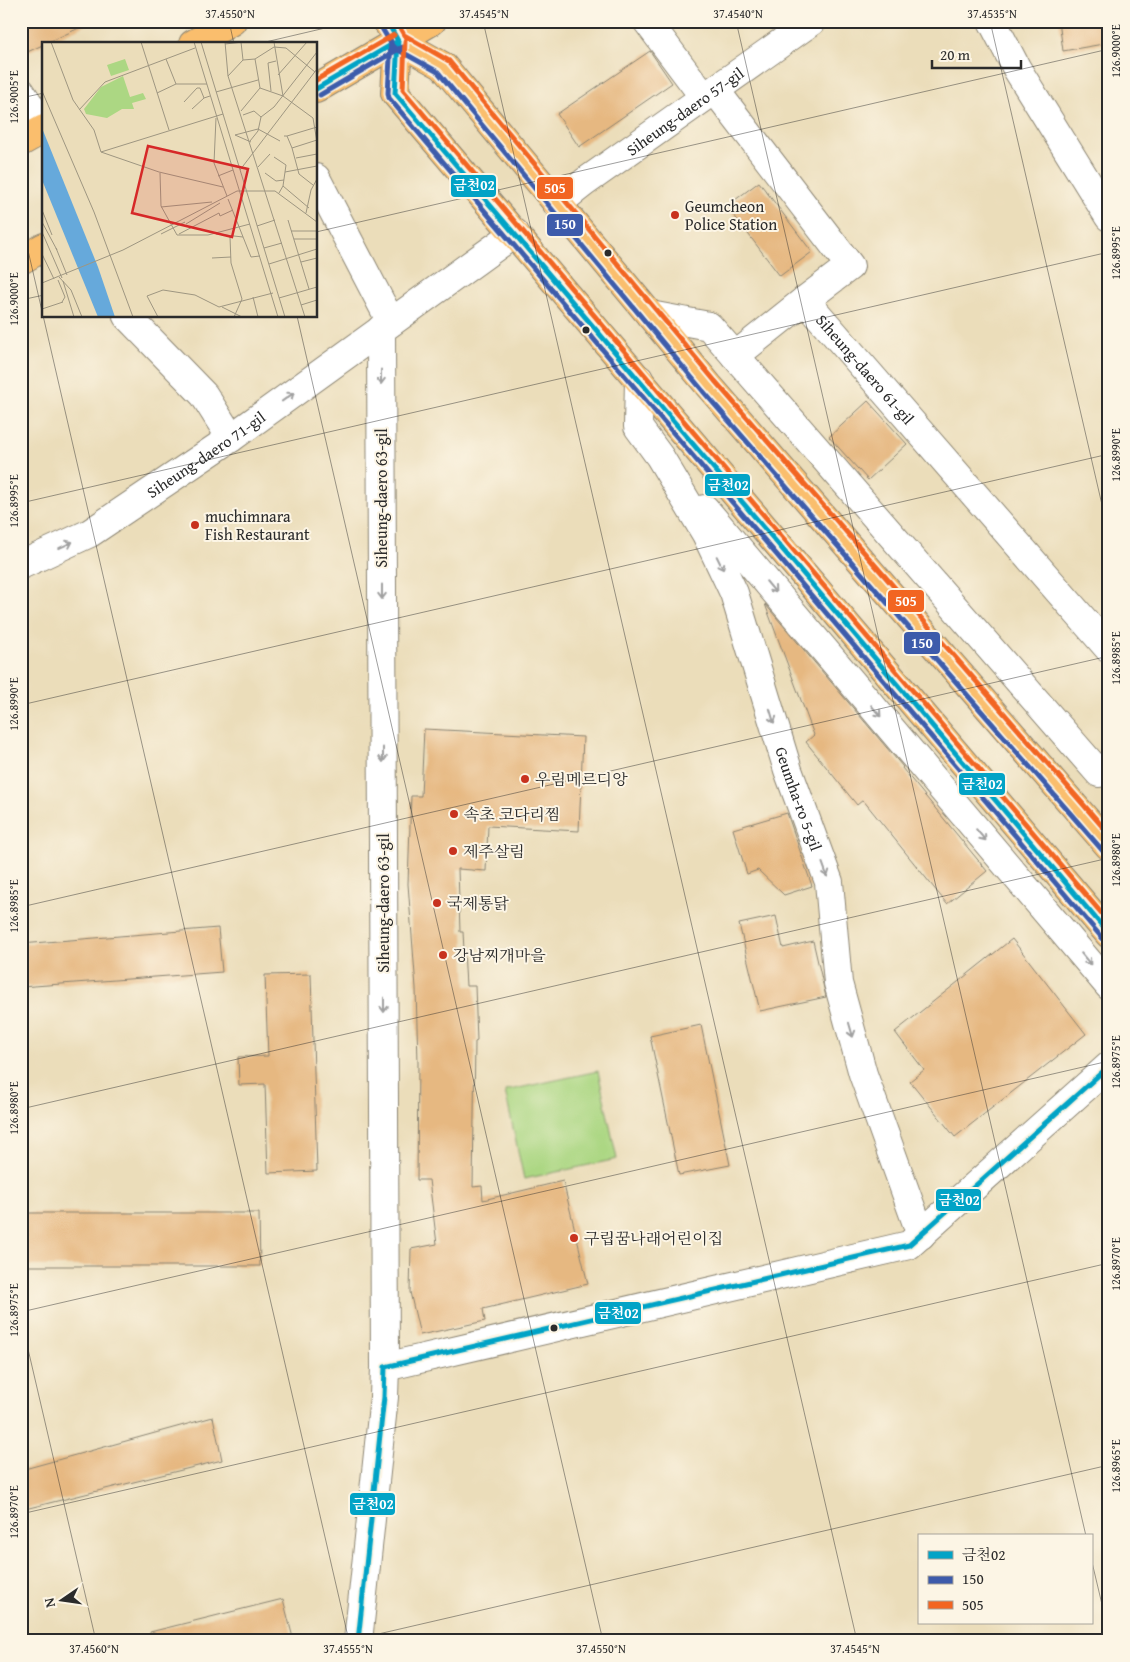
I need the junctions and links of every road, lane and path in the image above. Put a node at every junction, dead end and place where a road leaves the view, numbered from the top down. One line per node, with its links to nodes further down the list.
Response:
1 (232, 21): 7 (main road)
2 (432, 21): 6 (main road)
3 (647, 21): 10 (street, Siheung-daero 61-gil)
4 (812, 21): 10 (street, Siheung-daero 57-gil)
5 (992, 21): 16 (street)
6 (392, 31): 8 (main road); 15 (main road); 17 (main road)
7 (196, 42)
8 (318, 87)
9 (21, 92): 11 (street)
10 (709, 94): 15 (street, Siheung-daero 57-gil); 20 (street, Siheung-daero 61-gil)
11 (42, 125)
12 (42, 129): 13 (main road)
13 (21, 142)
14 (318, 182): 23 (street)
15 (557, 204): 21 (main road)
16 (1109, 218)
17 (515, 233): 23 (street); 25 (main road)
18 (42, 248): 19 (main road)
19 (21, 260)
20 (805, 300): 24 (street); 29 (street, Siheung-daero 61-gil)
21 (650, 316): 24 (street); 31 (main road)
22 (129, 318): 26 (street)
23 (386, 325): 26 (street, Siheung-daero 71-gil, one-way to 23); 36 (street, Siheung-daero 63-gil, one-way to 36)
24 (735, 356): 30 (street)
25 (640, 379): 27 (street, Geumha-ro 5-gil); 32 (main road)
26 (231, 438): 28 (street, Siheung-daero 71-gil, one-way to 26)
27 (660, 457): 33 (street, one-way to 33); 35 (street, Geumha-ro 5-gil, one-way to 35)
28 (21, 565)
29 (1109, 648)
30 (1099, 772)
31 (1109, 846)
32 (1109, 934)
33 (1109, 986)
34 (1109, 1066): 35 (street)
35 (921, 1234): 36 (street)
36 (385, 1367): 37 (street, Siheung-daero 63-gil)
37 (358, 1641)

